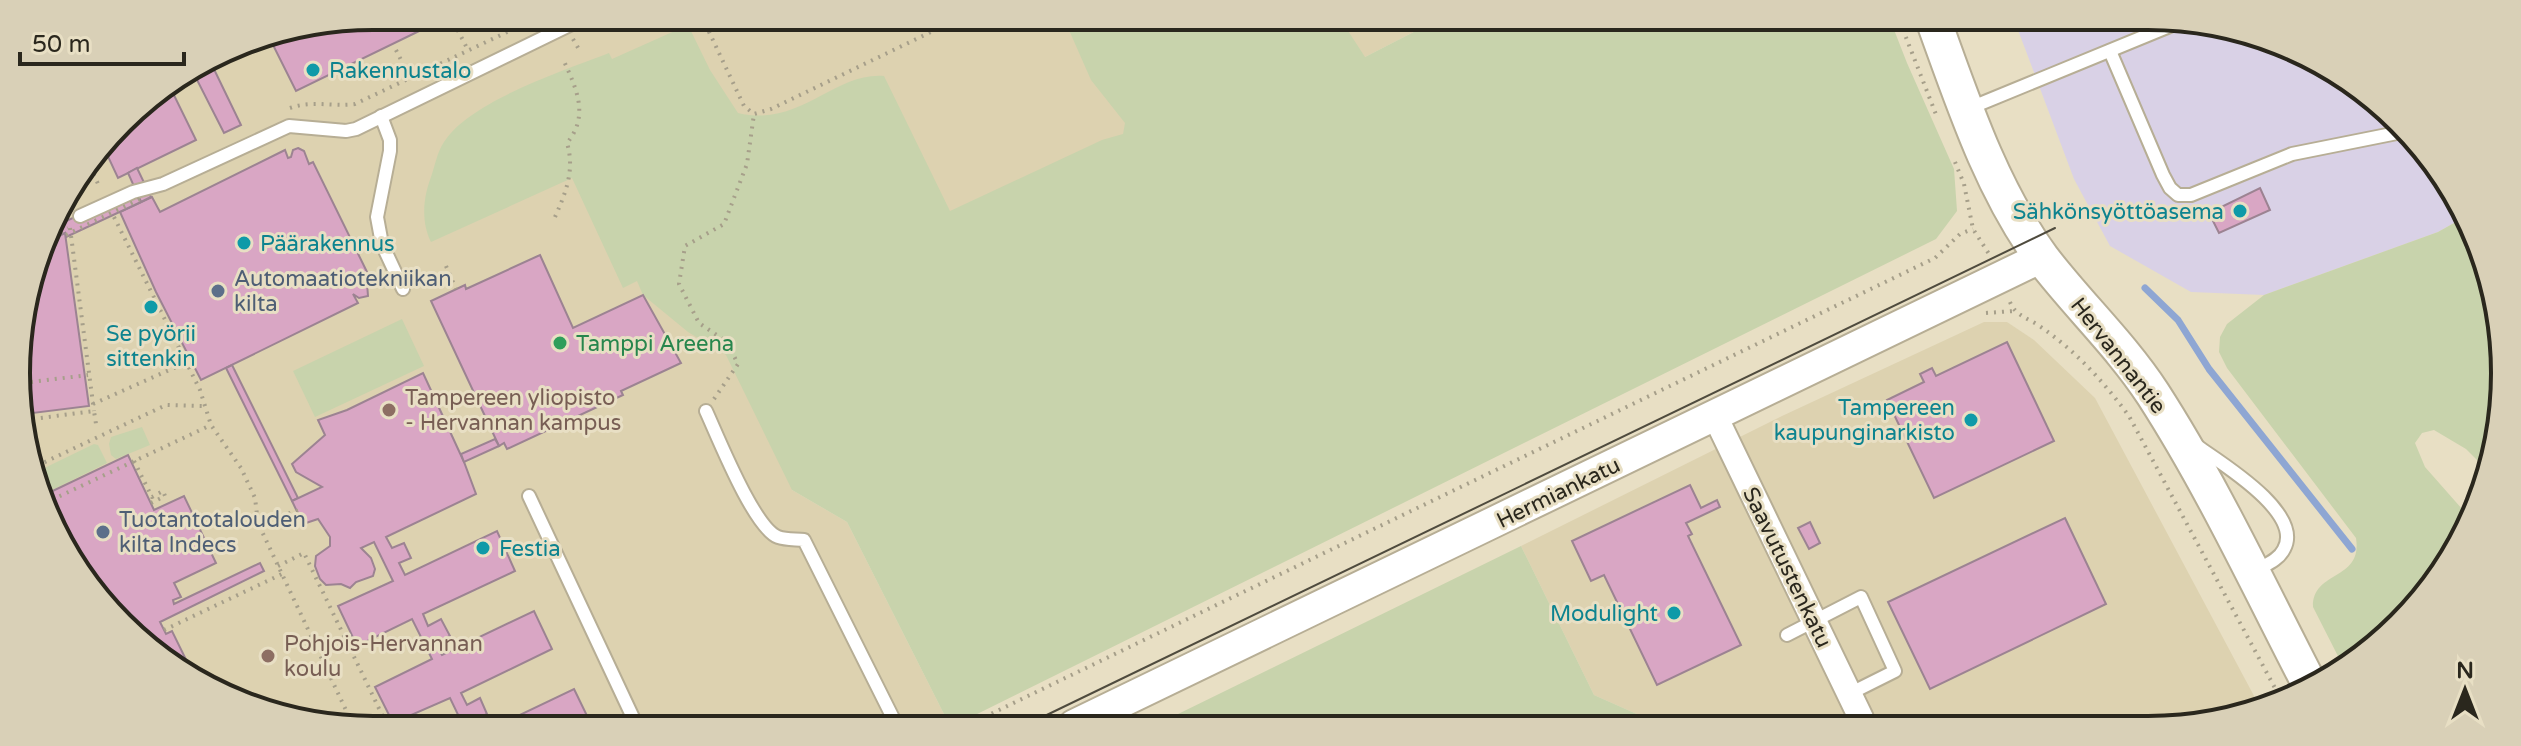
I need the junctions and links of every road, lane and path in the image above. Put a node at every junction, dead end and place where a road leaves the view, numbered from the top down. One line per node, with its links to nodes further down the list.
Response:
1 (458, 30): 10 (path)
2 (511, 30): 10 (path)
3 (559, 30): 17 (lane)
4 (708, 30): 15 (path)
5 (935, 30): 15 (path)
6 (1904, 30): 16 (path)
7 (1936, 30): 16 (main road, Hervannantie)
8 (2159, 31): 11 (lane)
9 (396, 50): 13 (path)
10 (468, 50): 13 (path)
11 (2110, 51): 16 (lane); 18 (lane)
12 (563, 59): 24 (path)
13 (410, 78): 14 (path)
14 (287, 109)
15 (754, 114): 39 (path)
16 (1952, 115): 28 (main road, Hervannantie)
17 (381, 116): 22 (lane); 31 (lane)
18 (2394, 134)
19 (1954, 160): 26 (path)
20 (93, 174): 22 (path)
21 (144, 197): 27 (path, bridge)
22 (107, 203): 23 (lane); 33 (path)
23 (80, 216)
24 (555, 217)
25 (70, 228): 34 (path)
26 (1973, 229): 30 (path); 65 (path)
27 (66, 235)
28 (2042, 257): 30 (street, Hermiankatu); 44 (main road, Hervannantie)
29 (446, 266): 32 (path)
30 (2001, 278): 40 (street, Hermiankatu); 59 (path)
31 (403, 289)
32 (456, 289)
33 (185, 363): 36 (path); 37 (path)
34 (88, 375): 35 (path); 36 (path)
35 (30, 382)
36 (93, 404): 38 (path)
37 (204, 406): 43 (path); 46 (path)
38 (94, 411): 41 (path); 42 (path)
39 (706, 411): 64 (lane)
40 (1715, 416): 55 (street, Saavutustenkatu); 66 (street, Hermiankatu)
41 (33, 419)
42 (96, 424)
43 (211, 425): 45 (path); 51 (path)
44 (2177, 432): 53 (main road, Hervannantie); 53 (lane)
45 (134, 461): 48 (path); 49 (path)
46 (42, 463)
47 (529, 496): 63 (lane)
48 (54, 499)
49 (151, 503)
50 (300, 510): 51 (path)
51 (258, 523): 52 (path)
52 (278, 566): 54 (path); 62 (path)
53 (2252, 573): 58 (main road, Hervannantie)
54 (282, 574): 56 (path); 61 (path)
55 (1814, 621): 57 (lane); 60 (street, Saavutustenkatu); 60 (lane)
56 (164, 630)
57 (1787, 635)
58 (2306, 678)
59 (2277, 691)
60 (1849, 694): 67 (street, Saavutustenkatu)
61 (348, 715)
62 (383, 716)
63 (632, 716)
64 (892, 716)
65 (987, 716)
66 (1093, 716)
67 (1860, 716)

